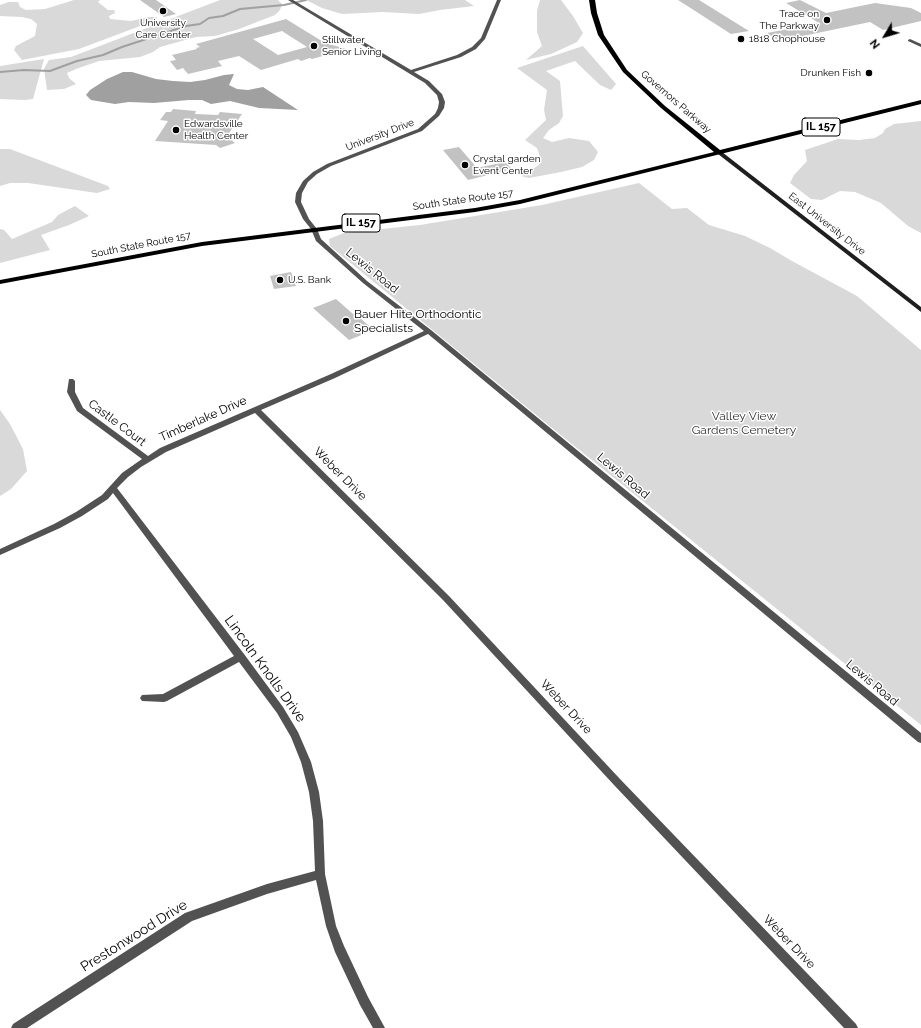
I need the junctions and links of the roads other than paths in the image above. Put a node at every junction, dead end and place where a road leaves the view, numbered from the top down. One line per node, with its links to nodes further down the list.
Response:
1 (290, 0): 6 (street, University Drive)
2 (499, 0): 6 (street)
3 (592, 0): 8 (main road, Governors Parkway)
4 (910, 40): 5 (street)
5 (921, 46)
6 (410, 72): 9 (street, University Drive)
7 (921, 102): 8 (main road, South State Route 157 / IL 157)
8 (720, 153): 9 (main road, South State Route 157 / IL 157); 11 (main road, East University Drive)
9 (314, 229): 10 (main road, South State Route 157 / IL 157); 12 (street, Lewis Road)
10 (0, 282)
11 (921, 310)
12 (429, 331): 14 (street, Timberlake Drive); 20 (street, Lewis Road)
13 (71, 381): 15 (street, Castle Court)
14 (256, 409): 15 (street, Timberlake Drive); 24 (street, Weber Drive)
15 (147, 459): 16 (street, Timberlake Drive)
16 (113, 488): 17 (street, Timberlake Drive); 18 (street, Lincoln Knolls Drive)
17 (0, 552)
18 (241, 657): 19 (street); 21 (street, Lincoln Knolls Drive)
19 (145, 698)
20 (921, 739)
21 (320, 874): 22 (street, Prestonwood Drive); 23 (street, Lincoln Knolls Drive)
22 (17, 1028)
23 (379, 1028)
24 (852, 1028)

